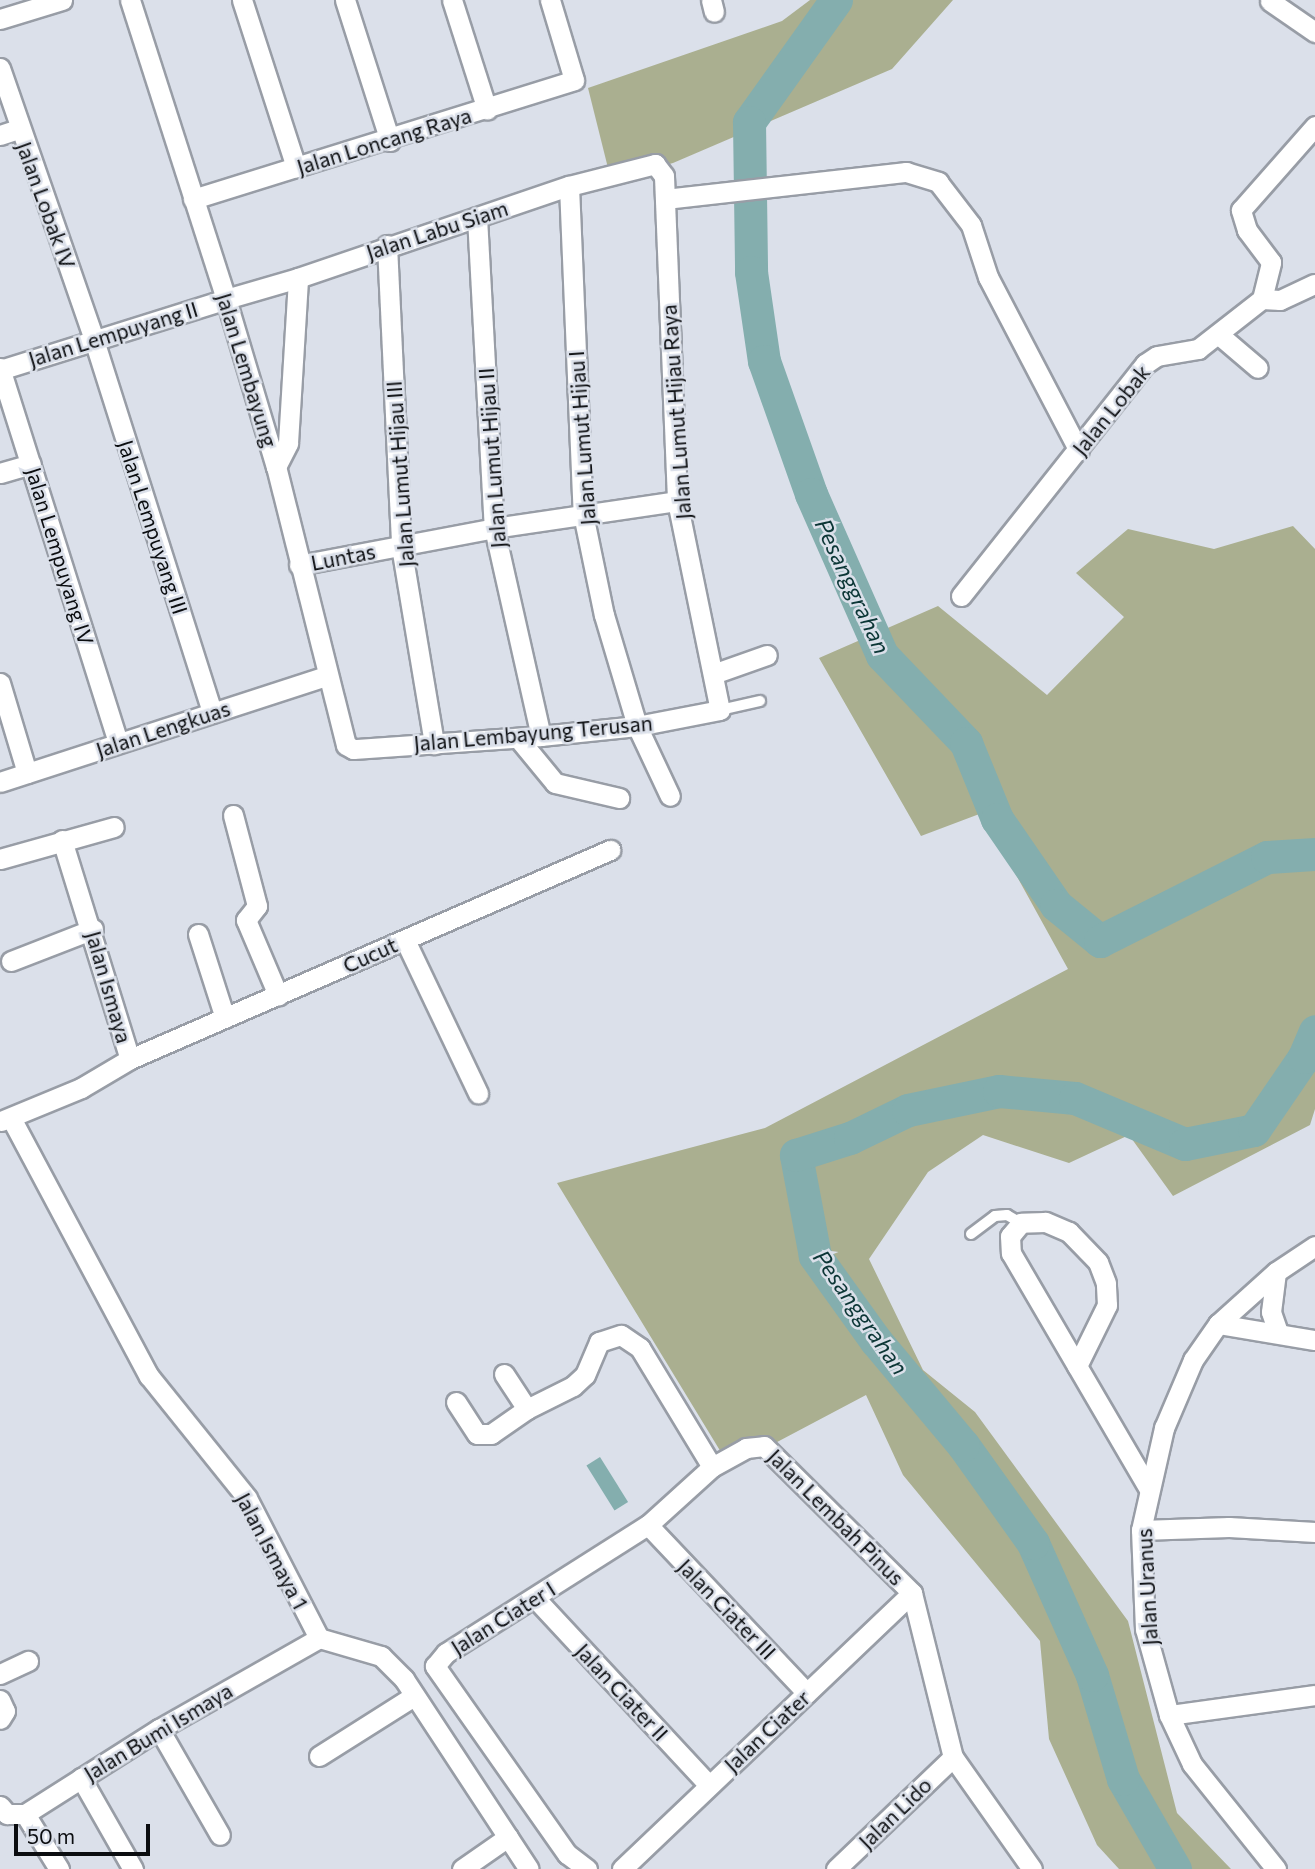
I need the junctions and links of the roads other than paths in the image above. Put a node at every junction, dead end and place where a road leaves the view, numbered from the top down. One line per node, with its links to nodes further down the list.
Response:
1 (62, 0): 8 (street)
2 (130, 0): 19 (street, Jalan Lembayung)
3 (242, 0): 16 (street)
4 (345, 0): 14 (street)
5 (452, 0): 11 (street)
6 (550, 0): 11 (street, Jalan Loncang Raya)
7 (1270, 1): 9 (street)
8 (0, 19)
9 (1315, 32)
10 (0, 68): 13 (street, Jalan Lobak IV)
11 (487, 110): 14 (street, Jalan Loncang Raya)
12 (1315, 126): 25 (street)
13 (9, 132): 27 (street, Jalan Lobak IV)
14 (390, 141): 16 (street, Jalan Loncang Raya)
15 (648, 163): 17 (street, Jalan Labu Siam); 18 (street, Jalan Lumut Hijau Raya)
16 (296, 167): 19 (street, Jalan Loncang Raya)
17 (569, 186): 20 (street, Jalan Labu Siam); 35 (street, Jalan Lumut Hijau I)
18 (665, 198): 30 (street); 34 (street, Jalan Lumut Hijau Raya)
19 (193, 200): 24 (street, Jalan Lembayung)
20 (477, 217): 21 (street, Jalan Labu Siam); 36 (street, Jalan Lumut Hijau II)
21 (387, 245): 22 (street, Jalan Labu Siam); 37 (street, Jalan Lumut Hijau III)
22 (298, 278): 24 (street, Jalan Labu Siam); 32 (street)
23 (1315, 284): 25 (street)
24 (226, 299): 27 (street, Jalan Lempuyang II); 32 (street, Jalan Lembayung)
25 (1262, 299): 26 (street, Jalan Lobak)
26 (1218, 334): 28 (street); 30 (street, Jalan Lobak)
27 (94, 340): 29 (street, Jalan Lempuyang II); 46 (street, Jalan Lempuyang III)
28 (1258, 368)
29 (0, 369): 31 (street, Jalan Lempuyang IV)
30 (1079, 451): 39 (street, Jalan Lobak)
31 (31, 464): 33 (street); 50 (street, Jalan Lempuyang IV)
32 (276, 467): 38 (street, Jalan Lembayung)
33 (0, 473)
34 (677, 501): 35 (street, Luntas); 41 (street, Jalan Lumut Hijau Raya)
35 (583, 514): 36 (street, Luntas); 47 (street, Jalan Lumut Hijau I)
36 (494, 528): 37 (street, Luntas); 48 (street, Jalan Lumut Hijau II)
37 (401, 546): 38 (street, Luntas); 51 (street, Jalan Lumut Hijau III)
38 (299, 565): 42 (street, Jalan Lembayung)
39 (961, 596)
40 (767, 655): 41 (street)
41 (713, 674): 45 (street, Jalan Lumut Hijau Raya)
42 (326, 677): 46 (street, Jalan Lengkuas); 52 (street, Jalan Lembayung)
43 (0, 683): 53 (street)
44 (760, 701): 45 (lane)
45 (720, 710): 47 (street, Jalan Lembayung Terusan)
46 (212, 713): 50 (street, Jalan Lengkuas)
47 (637, 726): 48 (street, Jalan Lembayung Terusan); 55 (street, Jalan Lumut Hijau I)
48 (541, 736): 49 (street, Jalan Lembayung Terusan)
49 (519, 738): 51 (street, Jalan Lembayung Terusan); 56 (street)
50 (118, 743): 53 (street, Jalan Lengkuas)
51 (434, 744): 52 (street, Jalan Lembayung Terusan)
52 (346, 746)
53 (27, 773): 54 (street, Jalan Lengkuas)
54 (0, 782)
55 (670, 796)
56 (619, 798)
57 (233, 815): 66 (street)
58 (114, 827): 59 (street)
59 (62, 840): 61 (street); 62 (street, Jalan Ismaya)
60 (610, 850): 64 (street, Cucut)
61 (0, 859)
62 (93, 929): 65 (street); 68 (street, Jalan Ismaya)
63 (198, 934): 67 (street)
64 (405, 940): 66 (street, Cucut); 69 (street)
65 (11, 961)
66 (278, 995): 67 (street, Cucut)
67 (225, 1018): 68 (street, Cucut)
68 (130, 1059): 70 (street, Jalan Ismaya)
69 (478, 1093)
70 (6, 1120): 90 (street, Jalan Ismaya 1)
71 (1021, 1223): 72 (lane); 78 (street); 78 (street)
72 (971, 1234)
73 (1315, 1246): 74 (street, Jalan Uranus)
74 (1276, 1272): 75 (street, Jalan Uranus); 76 (street)
75 (1218, 1324): 76 (street); 84 (street, Jalan Uranus)
76 (1278, 1332): 77 (street)
77 (1315, 1340)
78 (1077, 1366): 84 (street)
79 (504, 1374): 81 (street)
80 (456, 1402): 81 (street)
81 (527, 1409): 83 (street)
82 (746, 1448): 83 (street, Jalan Ciater I); 88 (street, Jalan Lembah Pinus)
83 (712, 1467): 85 (street, Jalan Ciater I)
84 (1149, 1489): 86 (street, Jalan Uranus)
85 (648, 1525): 89 (street, Jalan Ciater I); 93 (street, Jalan Ciater III)
86 (1141, 1530): 87 (street); 97 (street, Jalan Uranus)
87 (1315, 1532)
88 (912, 1592): 93 (street, Jalan Ciater); 101 (street, Jalan Lembah Pinus)
89 (535, 1598): 103 (street, Jalan Ciater II); 112 (street, Jalan Ciater I)
90 (318, 1638): 95 (street); 99 (street, Jalan Bumi Ismaya)
91 (28, 1661): 92 (street)
92 (0, 1674)
93 (807, 1693): 103 (street, Jalan Ciater)
94 (1315, 1695): 97 (street)
95 (414, 1696): 100 (street); 107 (street)
96 (0, 1700): 98 (street)
97 (1169, 1716): 116 (street, Jalan Uranus)
98 (0, 1719)
99 (159, 1729): 102 (street, Jalan Bumi Ismaya); 106 (street)
100 (319, 1756)
101 (953, 1757): 114 (street, Jalan Lido); 115 (street, Jalan Lembah Pinus)
102 (81, 1778): 105 (street, Jalan Bumi Ismaya); 109 (street)
103 (709, 1785): 113 (street, Jalan Ciater)
104 (0, 1806): 105 (street)
105 (25, 1814): 108 (street)
106 (220, 1835)
107 (508, 1837): 110 (street); 111 (street)
108 (59, 1869)
109 (133, 1869)
110 (462, 1869)
111 (530, 1869)
112 (587, 1869)
113 (622, 1869)
114 (836, 1869)
115 (1032, 1869)
116 (1276, 1869)

